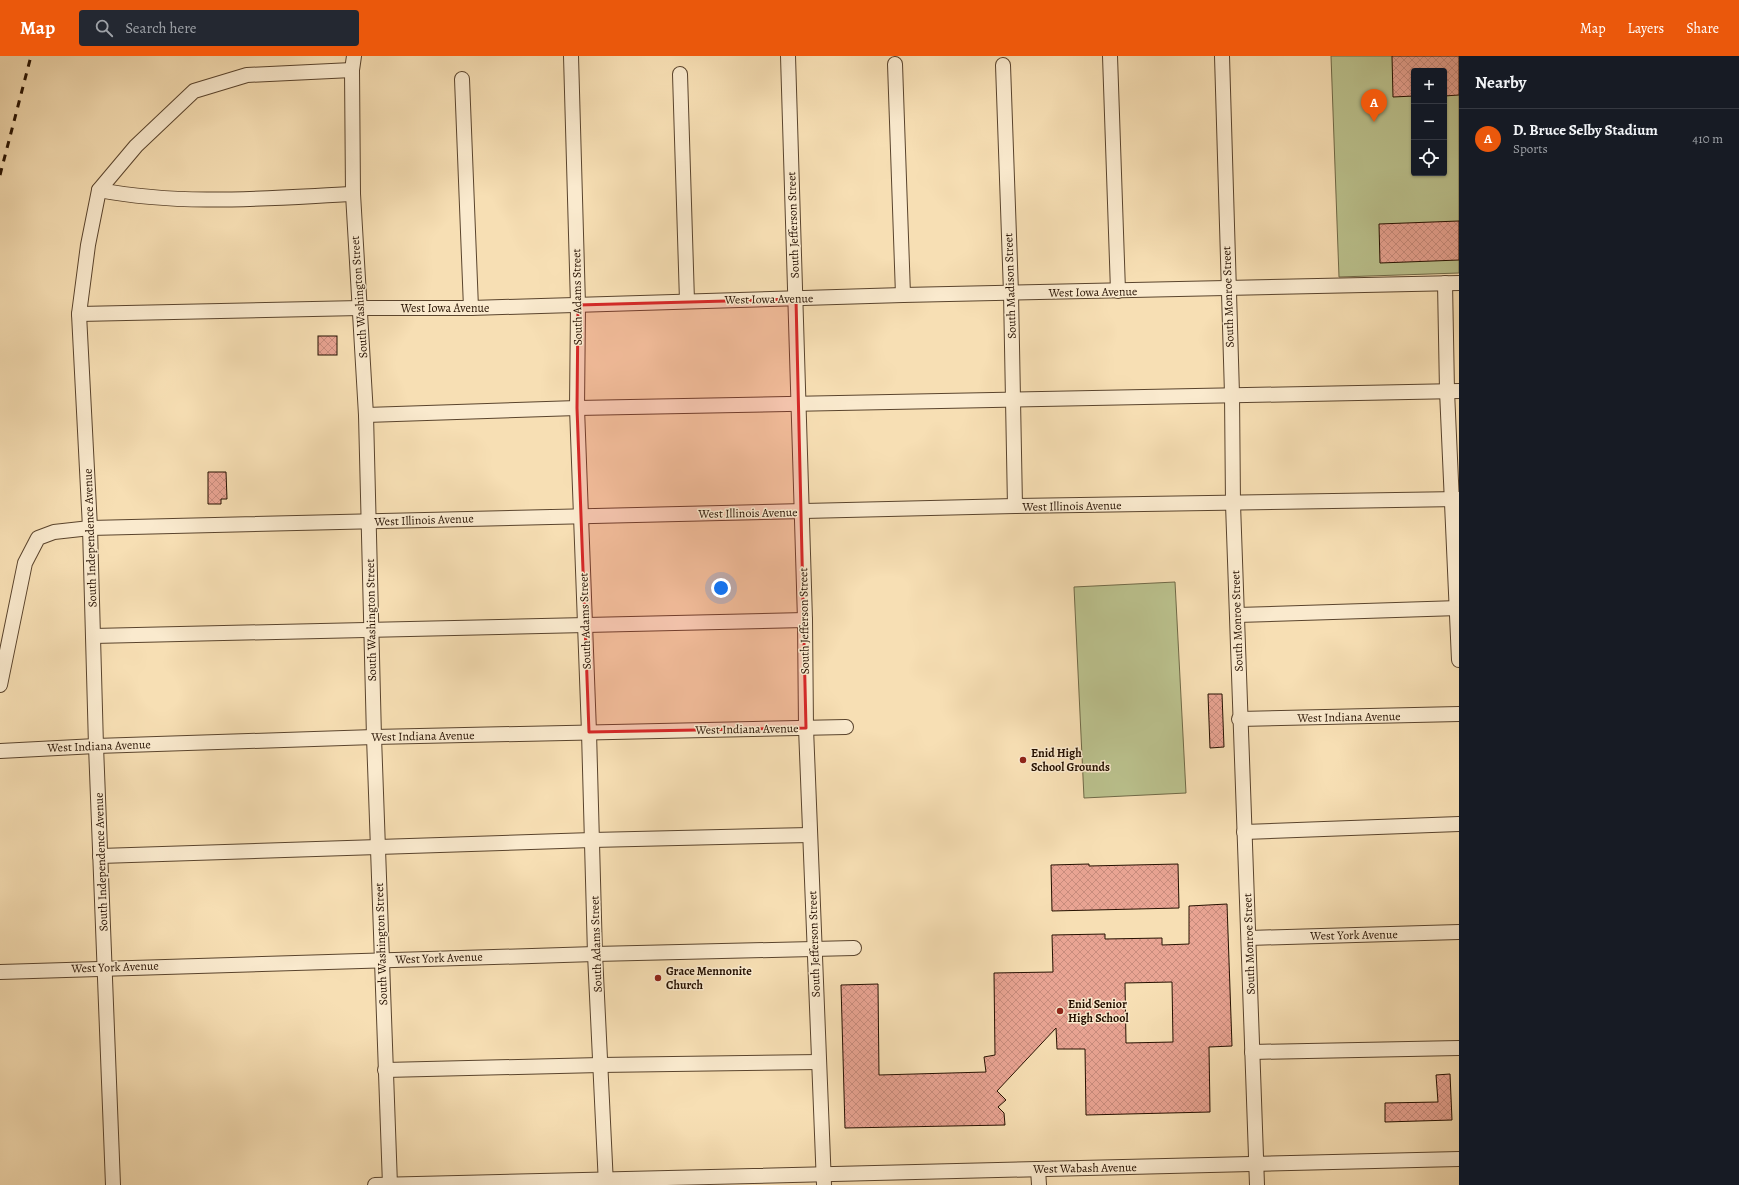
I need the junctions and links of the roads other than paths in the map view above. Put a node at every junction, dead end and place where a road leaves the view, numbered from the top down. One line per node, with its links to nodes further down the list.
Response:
1 (354, 56): 8 (street, South Washington Street)
2 (571, 56): 21 (street, South Adams Street)
3 (788, 56): 19 (street, South Jefferson Street)
4 (1110, 56): 16 (street)
5 (1222, 56): 15 (street, South Monroe Street)
6 (895, 64): 18 (street)
7 (1003, 65): 17 (street, South Madison Street)
8 (352, 70): 11 (street, South Independence Avenue); 12 (street, South Washington Street)
9 (680, 74): 20 (street)
10 (462, 79): 23 (street)
11 (99, 190): 12 (street); 24 (street, South Independence Avenue)
12 (352, 194): 22 (street, South Washington Street)
13 (1445, 283): 14 (street, West Iowa Avenue); 15 (street, West Iowa Avenue); 25 (street)
14 (1459, 283)
15 (1228, 288): 16 (street, West Iowa Avenue); 26 (street, South Monroe Street)
16 (1118, 291): 17 (street, West Iowa Avenue)
17 (1011, 293): 18 (street, West Iowa Avenue); 27 (street, South Madison Street)
18 (903, 295): 19 (street, West Iowa Avenue)
19 (796, 299): 20 (street, West Iowa Avenue); 28 (street, South Jefferson Street)
20 (688, 301): 21 (street, West Iowa Avenue)
21 (578, 305): 23 (street, West Iowa Avenue); 29 (street, South Adams Street)
22 (360, 308): 23 (street, West Iowa Avenue); 24 (street, West Iowa Avenue); 30 (street, South Washington Street)
23 (471, 308)
24 (79, 314): 37 (street, South Independence Avenue)
25 (1453, 391): 26 (street); 31 (street)
26 (1232, 394): 27 (street); 32 (street, South Monroe Street)
27 (1014, 398): 28 (street); 33 (street, South Madison Street)
28 (798, 404): 29 (street); 34 (street, South Jefferson Street)
29 (577, 408): 30 (street); 35 (street, South Adams Street)
30 (366, 415): 36 (street, South Washington Street)
31 (1456, 499): 32 (street, West Illinois Avenue); 38 (street)
32 (1232, 504): 33 (street, West Illinois Avenue); 39 (street, South Monroe Street)
33 (1015, 506): 34 (street, West Illinois Avenue)
34 (801, 512): 35 (street, West Illinois Avenue); 40 (street, South Jefferson Street)
35 (581, 516): 36 (street, West Illinois Avenue); 41 (street, South Adams Street)
36 (369, 522): 37 (street, West Illinois Avenue); 42 (street, South Washington Street)
37 (90, 528): 43 (street, South Independence Avenue); 45 (street, West Illinois Avenue)
38 (1458, 608): 39 (street); 44 (street)
39 (1237, 615): 47 (street, South Monroe Street)
40 (805, 620): 41 (street); 49 (street, South Jefferson Street)
41 (585, 626): 42 (street); 50 (street, South Adams Street)
42 (372, 630): 43 (street); 51 (street, South Washington Street)
43 (93, 636): 52 (street, South Independence Avenue)
44 (1459, 660)
45 (0, 685)
46 (1459, 714): 47 (street, West Indiana Avenue)
47 (1239, 719): 55 (street, South Monroe Street)
48 (846, 726): 49 (street, West Indiana Avenue)
49 (806, 728): 50 (street, West Indiana Avenue); 56 (street, South Jefferson Street)
50 (589, 732): 51 (street, West Indiana Avenue); 57 (street, South Adams Street)
51 (374, 737): 52 (street, West Indiana Avenue); 58 (street, South Washington Street)
52 (96, 746): 53 (street, West Indiana Avenue); 59 (street, South Independence Avenue)
53 (0, 751)
54 (1459, 824): 55 (street)
55 (1244, 832): 61 (street, South Monroe Street)
56 (810, 835): 57 (street); 63 (street, South Jefferson Street)
57 (592, 840): 58 (street); 64 (street, South Adams Street)
58 (378, 848): 59 (street); 65 (street, South Washington Street)
59 (100, 856): 66 (street, South Independence Avenue)
60 (1459, 932): 61 (street, West York Avenue)
61 (1249, 938): 69 (street, South Monroe Street)
62 (854, 948): 63 (street, West York Avenue)
63 (814, 949): 64 (street, West York Avenue); 70 (street, South Jefferson Street)
64 (595, 954): 65 (street, West York Avenue); 71 (street, South Adams Street)
65 (382, 960): 66 (street, West York Avenue); 72 (street, South Washington Street)
66 (104, 968): 67 (street, West York Avenue); 78 (street, South Independence Avenue)
67 (0, 972)
68 (1459, 1048): 69 (street)
69 (1252, 1052): 74 (street, South Monroe Street)
70 (819, 1062): 71 (street); 76 (street, South Jefferson Street)
71 (600, 1065): 72 (street); 77 (street, South Adams Street)
72 (385, 1070): 80 (street, South Washington Street)
73 (1459, 1159): 74 (street, West Wabash Avenue)
74 (1257, 1164): 75 (street, West Wabash Avenue); 82 (street, South Monroe Street)
75 (1038, 1169): 76 (street, West Wabash Avenue); 81 (street)
76 (824, 1180): 77 (street, West Wabash Avenue)
77 (606, 1182): 80 (street, West Wabash Avenue)
78 (113, 1185)
79 (375, 1185): 80 (street, West Wabash Avenue)
80 (390, 1185)
81 (1039, 1185)
82 (1257, 1185)

